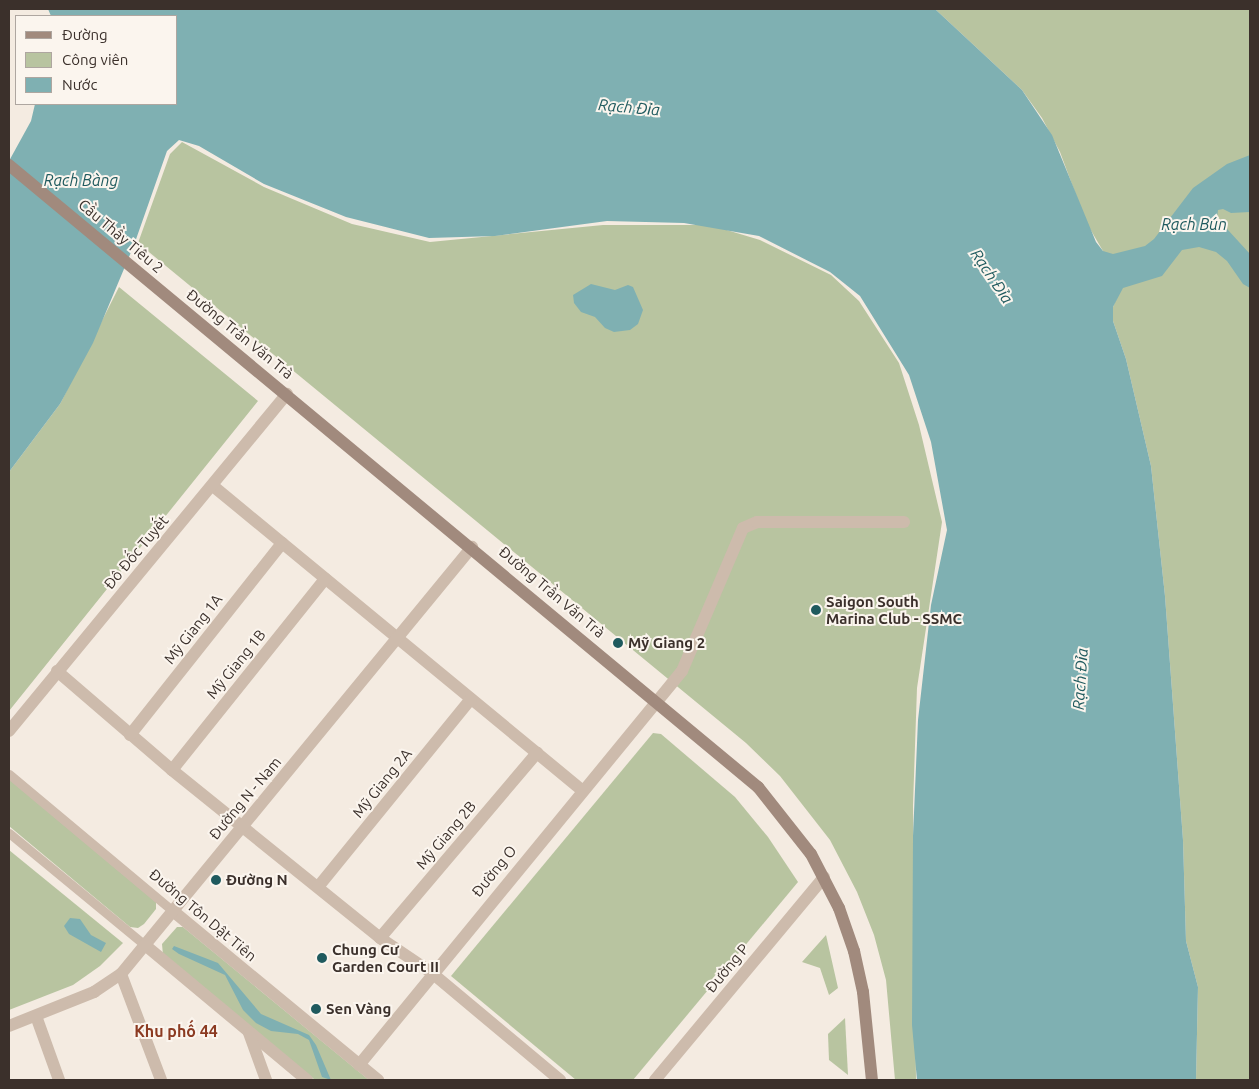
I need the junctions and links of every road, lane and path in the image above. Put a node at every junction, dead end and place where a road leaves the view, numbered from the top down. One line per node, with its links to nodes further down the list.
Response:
1 (9, 164): 2 (main road, Cầu Thầy Tiêu 2)
2 (167, 295): 3 (main road, Đường Trần Văn Trà)
3 (287, 394): 4 (street, Đô Đốc Tuyết); 7 (main road, Đường Trần Văn Trà)
4 (213, 486): 6 (street); 10 (street, Đô Đốc Tuyết)
5 (904, 522): 12 (street, Đường O)
6 (282, 543): 8 (street); 14 (street, Mỹ Giang 1A)
7 (472, 547): 9 (street, Đường N - Nam); 12 (main road, Đường Trần Văn Trà)
8 (325, 578): 9 (street); 16 (street, Mỹ Giang 1B)
9 (398, 638): 11 (street); 19 (street, Đường N - Nam)
10 (58, 671): 13 (street, Đô Đốc Tuyết); 14 (street)
11 (471, 699): 15 (street); 22 (street, Mỹ Giang 2A)
12 (657, 700): 18 (street, Đường O); 21 (main road, Đường Trần Văn Trà)
13 (9, 731)
14 (130, 735): 16 (street)
15 (536, 753): 18 (street); 24 (street, Mỹ Giang 2B)
16 (172, 770): 19 (street)
17 (9, 774): 23 (street, Đường Tôn Dật Tiên)
18 (582, 790): 26 (street, Đường O)
19 (243, 826): 22 (street); 23 (street, Đường N - Nam)
20 (9, 833): 25 (street)
21 (824, 877): 38 (street, Đường P); 39 (main road, Đường Trần Văn Trà)
22 (318, 887): 24 (street)
23 (172, 911): 25 (street, Đường N - Nam); 31 (street, Đường Tôn Dật Tiên)
24 (380, 938): 26 (street)
25 (145, 945): 27 (street, Đường N - Nam); 30 (street)
26 (432, 973): 31 (street, Đường O); 37 (street)
27 (121, 974): 28 (street, Đường N - Nam); 33 (street)
28 (36, 1016): 29 (street, Đường N - Nam); 32 (street)
29 (9, 1026)
30 (249, 1032): 34 (street); 35 (street)
31 (359, 1065): 36 (street, Đường Tôn Dật Tiên)
32 (59, 1080)
33 (160, 1080)
34 (266, 1080)
35 (307, 1080)
36 (378, 1080)
37 (560, 1080)
38 (655, 1080)
39 (872, 1080)

